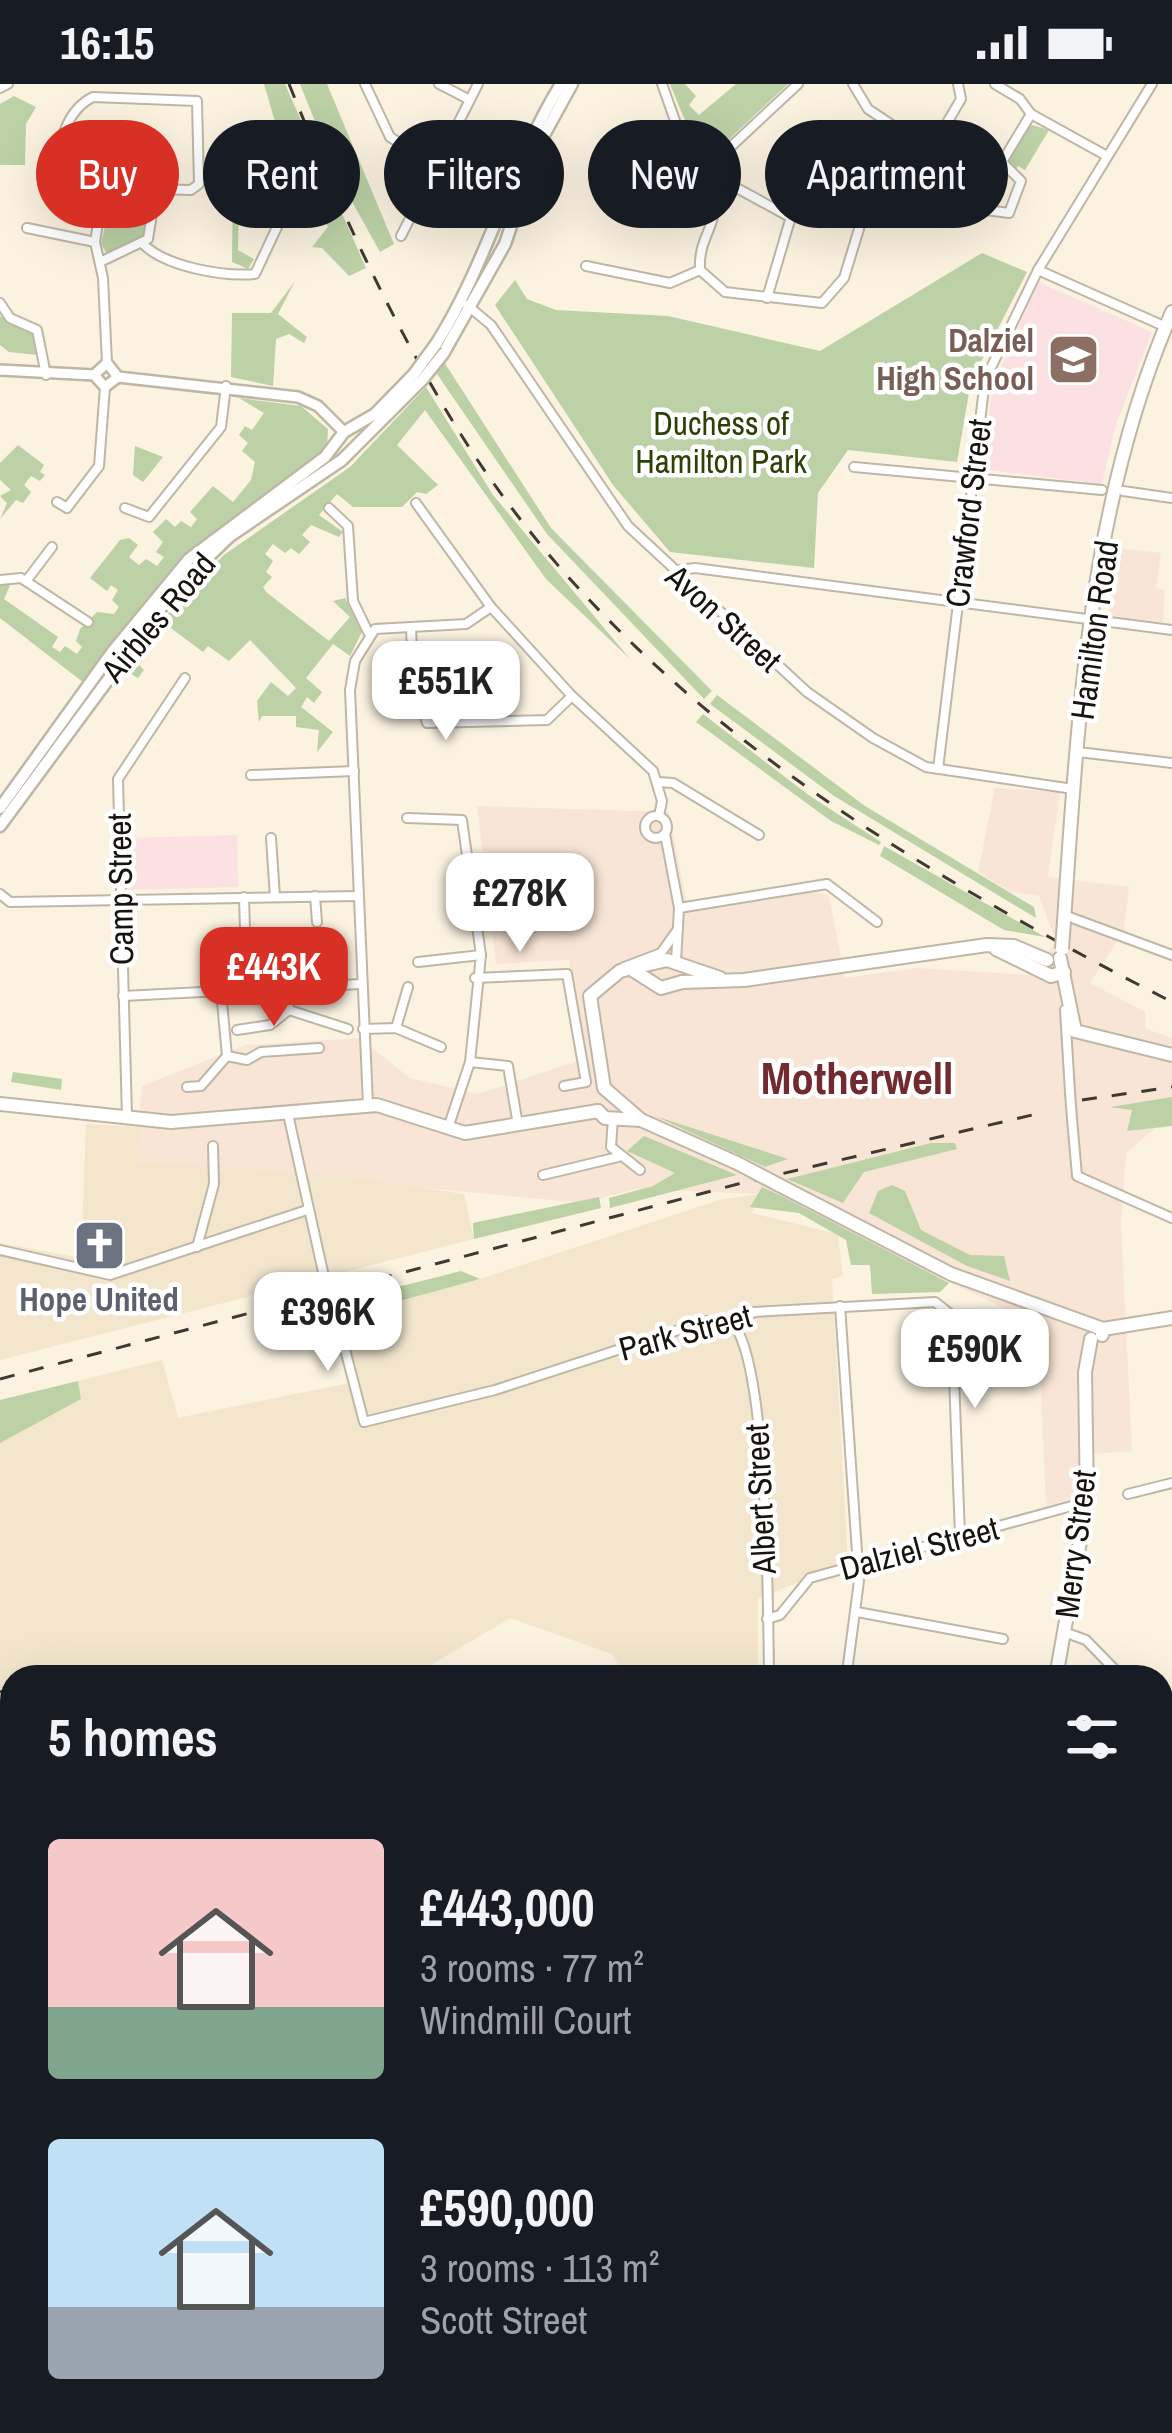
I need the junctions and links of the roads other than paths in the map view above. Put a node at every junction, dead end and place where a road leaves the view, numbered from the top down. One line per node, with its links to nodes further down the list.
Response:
1 (8, 84): 13 (street)
2 (365, 84): 20 (street)
3 (440, 84): 14 (street)
4 (478, 84): 14 (street)
5 (561, 84): 41 (main road, Airbles Road)
6 (572, 84): 41 (main road, Airbles Road)
7 (662, 84): 17 (street)
8 (799, 84): 21 (street)
9 (853, 84): 18 (street)
10 (958, 84): 19 (street)
11 (995, 84): 15 (street)
12 (1152, 84): 23 (street, Crawford Street)
13 (0, 88)
14 (468, 99): 16 (street)
15 (1031, 114): 22 (street); 23 (street)
16 (458, 120)
17 (677, 120)
18 (884, 120)
19 (949, 120)
20 (384, 124)
21 (741, 131)
22 (1008, 152)
23 (1107, 155): 38 (street, Crawford Street)
24 (1008, 168): 25 (street)
25 (1008, 213)
26 (27, 228): 33 (street)
27 (277, 228): 34 (street)
28 (404, 228): 32 (street)
29 (708, 228): 37 (street)
30 (786, 228): 39 (street)
31 (859, 229): 39 (street)
32 (400, 236)
33 (95, 242): 34 (street); 35 (street)
34 (143, 244): 35 (street)
35 (100, 262): 44 (street)
36 (586, 266): 37 (street)
37 (700, 270): 39 (street)
38 (1038, 270): 43 (street); 53 (street, Crawford Street)
39 (767, 298)
40 (0, 304): 46 (street)
41 (468, 305): 51 (main road, Airbles Road, bridge); 62 (street, Avon Street)
42 (1172, 312): 43 (main road, Hamilton Road)
43 (1166, 327): 67 (main road, Hamilton Road)
44 (106, 363): 47 (street); 48 (street)
45 (0, 370): 46 (street)
46 (46, 375): 47 (street)
47 (94, 375): 50 (street)
48 (118, 377): 49 (street); 50 (street)
49 (226, 386): 51 (street); 59 (street)
50 (105, 388): 57 (street)
51 (349, 439): 81 (main road, Airbles Road); 84 (main road, Airbles Road)
52 (854, 467): 53 (street)
53 (972, 478): 54 (street); 65 (street, Crawford Street)
54 (1102, 490)
55 (1123, 491): 56 (street)
56 (1172, 498)
57 (57, 502)
58 (416, 503): 66 (street)
59 (125, 508)
60 (329, 508): 71 (street)
61 (52, 547): 64 (street)
62 (672, 572): 65 (street); 76 (street, Avon Street)
63 (0, 580): 64 (street)
64 (27, 580): 68 (street)
65 (957, 602): 67 (street); 76 (street, Crawford Street)
66 (491, 607): 69 (street); 73 (street)
67 (1094, 620): 70 (street); 74 (main road, Hamilton Road)
68 (88, 622)
69 (411, 627): 71 (street); 73 (street)
70 (1172, 630)
71 (368, 633): 77 (street)
72 (184, 679): 93 (street, Camp Street)
73 (572, 696): 79 (street)
74 (1078, 752): 75 (street); 80 (main road, Hamilton Road)
75 (1172, 763)
76 (938, 770): 80 (street, Avon Street)
77 (354, 771): 78 (street); 91 (street)
78 (250, 775)
79 (658, 782): 82 (street); 86 (street)
80 (1073, 789): 95 (main road, Hamilton Road)
81 (0, 808)
82 (659, 816): 85 (street); 85 (street)
83 (407, 818): 101 (street)
84 (0, 826)
85 (665, 834): 94 (street)
86 (759, 835)
87 (271, 838): 89 (street)
88 (0, 894): 93 (street)
89 (274, 896): 90 (street); 92 (street)
90 (315, 896): 91 (street); 96 (street)
91 (358, 896): 108 (street)
92 (244, 897): 93 (street); 99 (street)
93 (118, 898): 112 (street, Camp Street)
94 (679, 908): 97 (street); 98 (street)
95 (1064, 918): 100 (street); 103 (main road, Hamilton Road, bridge)
96 (317, 922)
97 (877, 922)
98 (678, 928): 104 (street); 105 (street)
99 (245, 930)
100 (1172, 955)
101 (481, 956): 102 (street); 107 (street)
102 (418, 962)
103 (1055, 964): 105 (main road); 122 (main road, Hamilton Road); 142 (street, bridge)
104 (625, 970): 106 (main road); 127 (main road)
105 (680, 970): 106 (main road); 106 (main road)
106 (654, 972)
107 (475, 978): 124 (street); 125 (street)
108 (361, 984): 109 (street); 117 (street)
109 (286, 988): 111 (street); 113 (street)
110 (408, 988): 115 (street)
111 (221, 991): 112 (street); 123 (street)
112 (123, 996): 133 (street, Camp Street)
113 (289, 1010): 116 (street); 118 (street)
114 (433, 1025): 119 (street)
115 (396, 1028): 117 (street); 119 (street)
116 (348, 1029)
117 (362, 1029): 129 (street)
118 (237, 1030)
119 (428, 1041): 120 (street)
120 (441, 1047)
121 (319, 1048): 123 (street)
122 (1172, 1055)
123 (227, 1056): 126 (street)
124 (470, 1062): 135 (street); 136 (street)
125 (564, 1086)
126 (187, 1087)
127 (613, 1098): 130 (main road); 132 (main road); 134 (main road)
128 (0, 1105): 133 (main road)
129 (368, 1106): 131 (main road); 136 (main road)
130 (598, 1111): 132 (main road); 135 (main road)
131 (288, 1114): 133 (main road); 141 (street)
132 (615, 1117): 134 (main road); 138 (street)
133 (127, 1120)
134 (641, 1120): 148 (main road, bridge)
135 (518, 1125): 136 (main road)
136 (448, 1129)
137 (213, 1146): 143 (street)
138 (618, 1157): 139 (street); 140 (street)
139 (640, 1170)
140 (543, 1174)
141 (307, 1210): 143 (street); 147 (street, Park Street, bridge)
142 (1172, 1218)
143 (197, 1247): 144 (street)
144 (0, 1250)
145 (840, 1306): 147 (street, Park Street); 152 (street, Park Street); 153 (street)
146 (1172, 1318): 148 (main road)
147 (734, 1325): 155 (street, Albert Street)
148 (1093, 1331): 151 (main road, Merry Street)
149 (1172, 1483): 150 (street)
150 (1128, 1494)
151 (1087, 1502): 152 (street, Dalziel Street); 156 (main road, Merry Street)
152 (961, 1536): 153 (street, Dalziel Street)
153 (858, 1564): 154 (street); 155 (street, Dalziel Street)
154 (857, 1612): 157 (street); 159 (street)
155 (767, 1619): 158 (street, Albert Street)
156 (1064, 1632): 160 (main road, Merry Street); 161 (street)
157 (1003, 1639)
158 (769, 1665)
159 (848, 1665)
160 (1058, 1665)
161 (1110, 1665)

